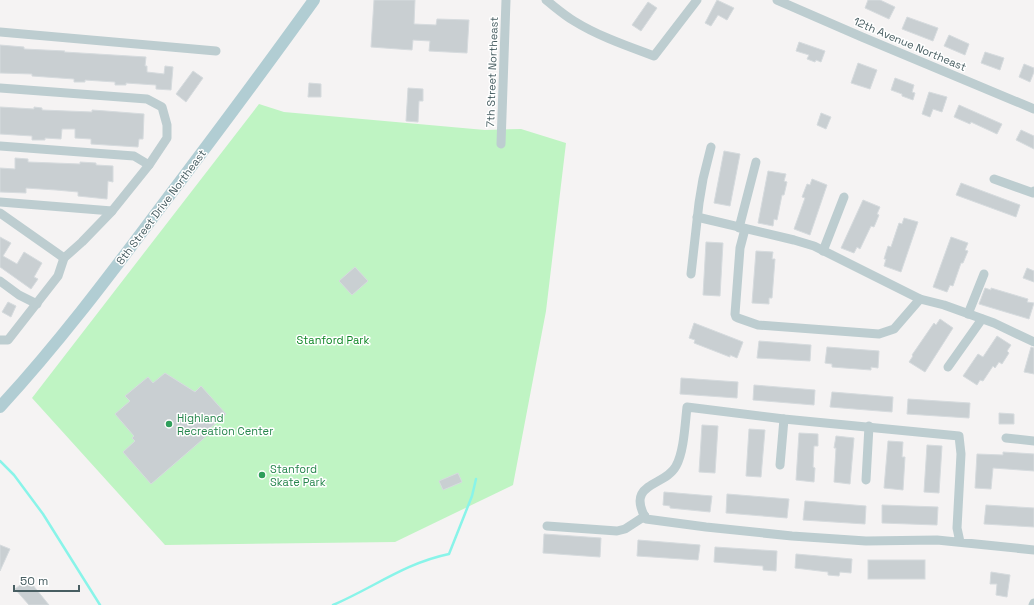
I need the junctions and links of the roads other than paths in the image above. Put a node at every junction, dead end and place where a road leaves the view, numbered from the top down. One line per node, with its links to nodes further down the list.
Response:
1 (314, 0): 35 (main road, 8th Street Drive Northeast)
2 (506, 0): 10 (street, 7th Street Northeast)
3 (546, 0): 4 (street)
4 (697, 0)
5 (776, 0): 9 (street, 12th Avenue Northeast)
6 (0, 32): 7 (street)
7 (216, 51)
8 (0, 88): 14 (street)
9 (1034, 109)
10 (501, 144)
11 (0, 146): 14 (street)
12 (711, 147): 21 (street)
13 (756, 162): 22 (street)
14 (149, 165): 19 (street)
15 (994, 179): 16 (street)
16 (1034, 190)
17 (844, 197): 23 (street)
18 (0, 202): 19 (street)
19 (112, 211): 24 (street)
20 (0, 213): 24 (street)
21 (697, 217): 22 (street); 25 (street)
22 (742, 228): 23 (street); 28 (street)
23 (823, 251): 28 (street)
24 (64, 258): 29 (street)
25 (691, 274)
26 (984, 274): 30 (street)
27 (0, 281): 29 (street)
28 (920, 298): 30 (street)
29 (37, 304): 32 (street)
30 (968, 314): 31 (street)
31 (982, 319): 33 (street); 34 (street)
32 (0, 340)
33 (1034, 342)
34 (948, 367)
35 (0, 407)
36 (784, 418): 37 (street); 40 (street); 42 (street)
37 (870, 426): 41 (street); 44 (street)
38 (1006, 438): 39 (street)
39 (1034, 441)
40 (780, 465)
41 (866, 480)
42 (645, 516): 43 (street); 44 (street)
43 (547, 526)
44 (960, 542): 45 (street)
45 (1034, 550)

